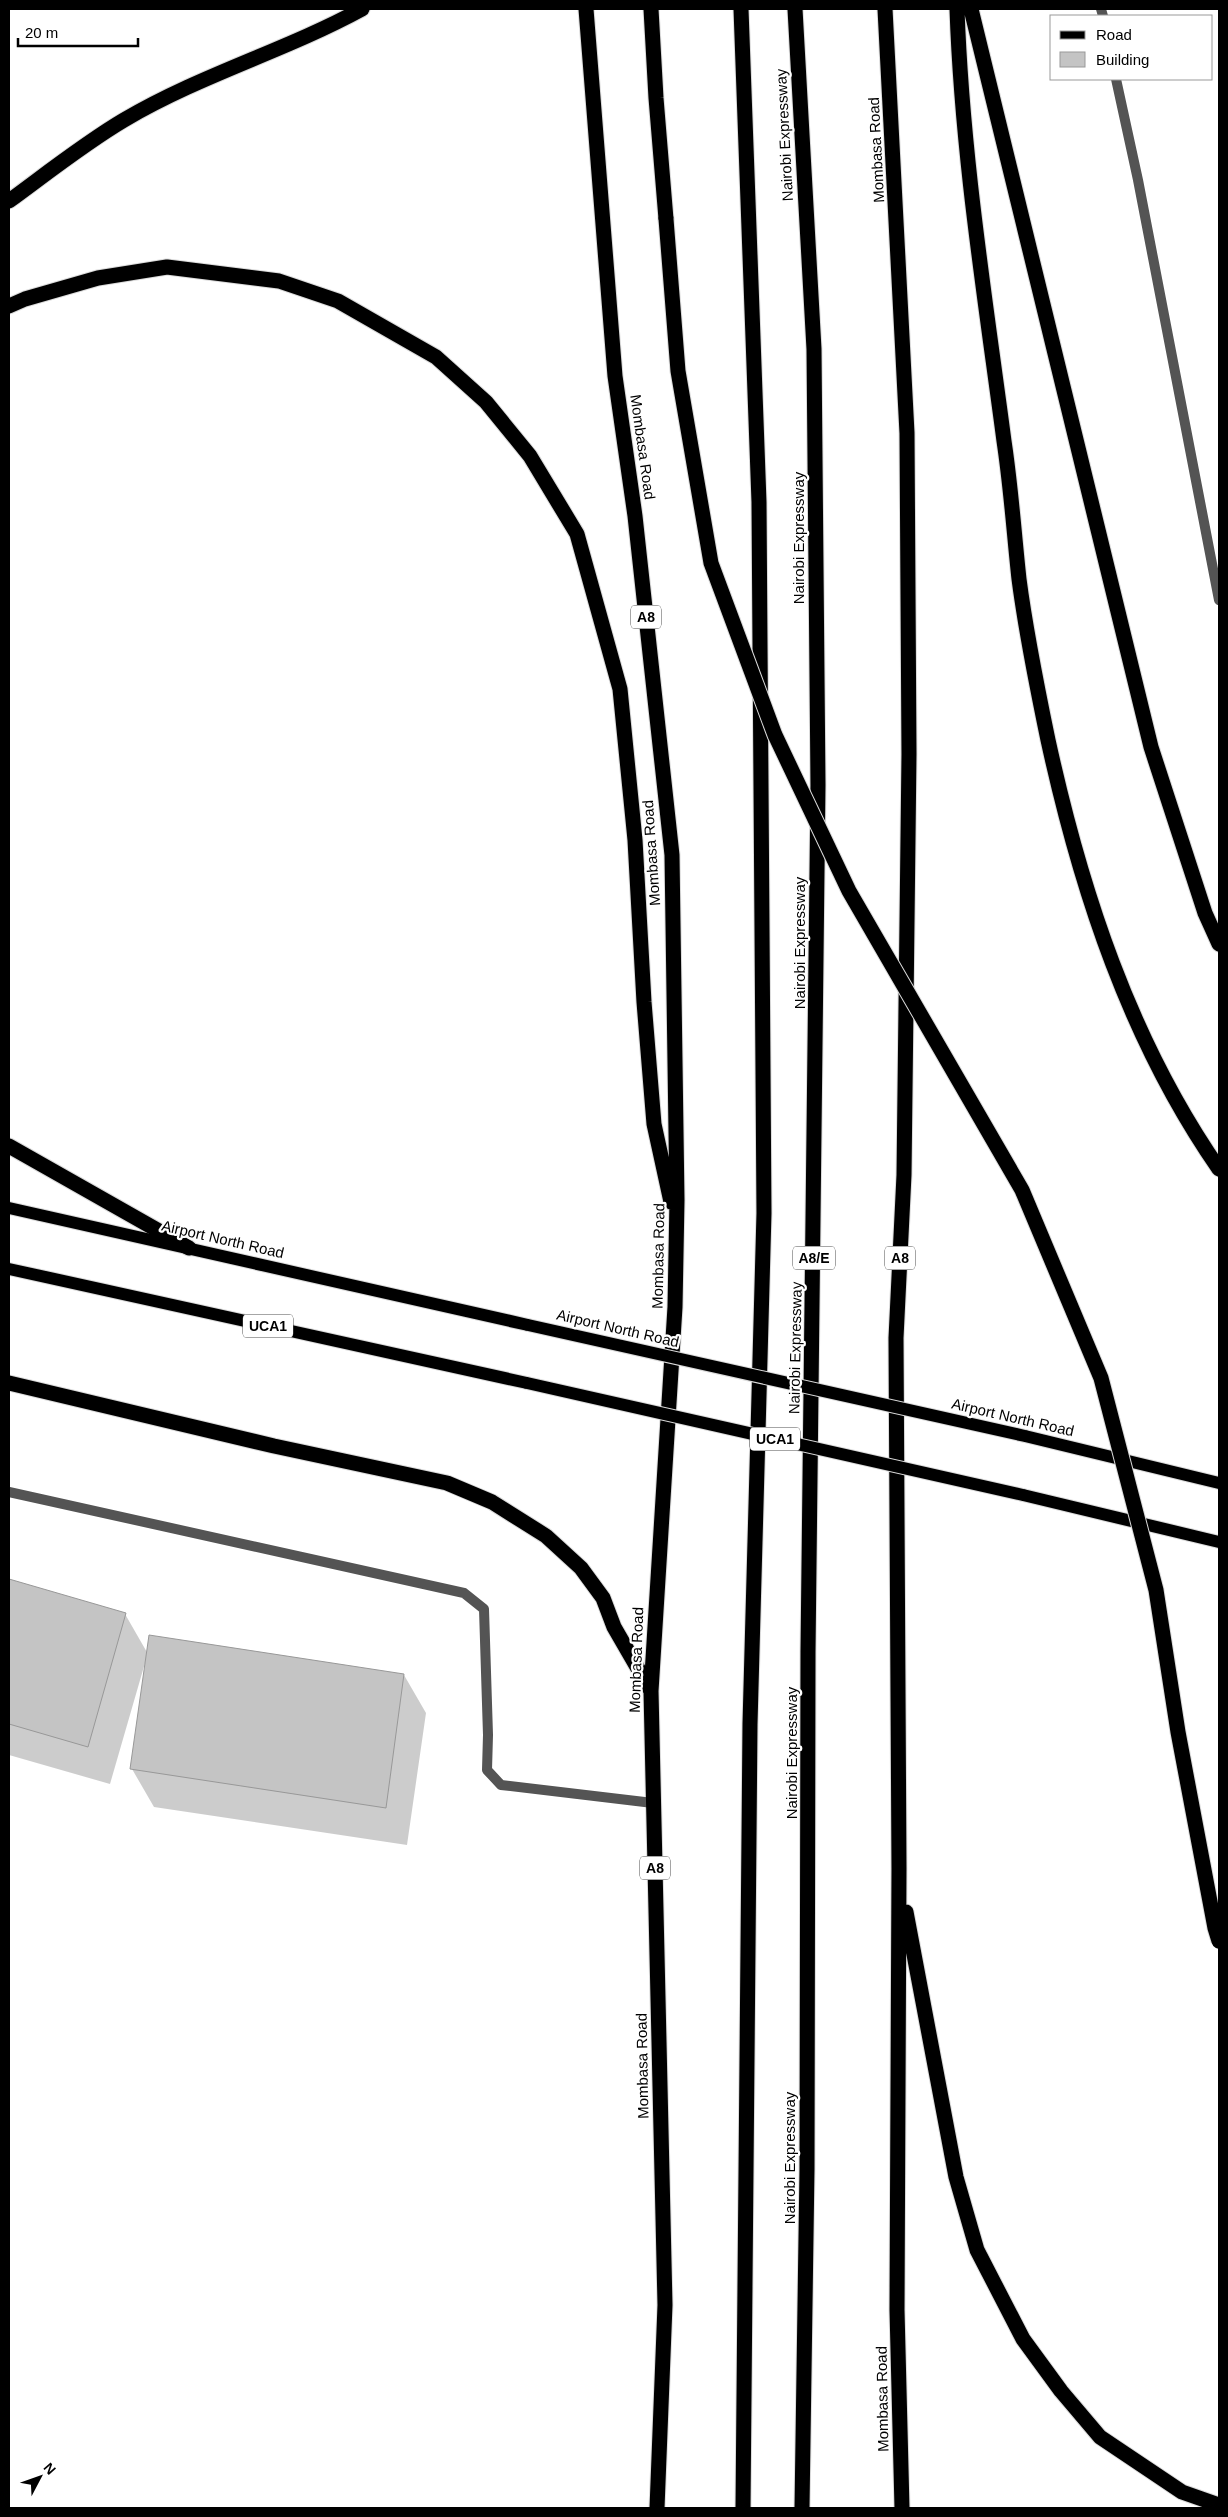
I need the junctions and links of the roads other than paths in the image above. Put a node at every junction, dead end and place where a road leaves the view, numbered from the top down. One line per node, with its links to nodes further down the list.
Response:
1 (362, 9): 10 (highway)
2 (586, 9): 17 (highway, Mombasa Road / A8)
3 (651, 9): 27 (highway, bridge)
4 (741, 9): 30 (highway)
5 (794, 9): 31 (highway, Nairobi Expressway / A8/E)
6 (885, 9): 26 (highway, Mombasa Road / A8)
7 (957, 9): 15 (highway)
8 (971, 9): 13 (highway)
9 (1116, 80): 12 (lane)
10 (9, 201)
11 (9, 306): 17 (highway)
12 (1219, 600)
13 (1219, 944)
14 (9, 1146): 18 (highway)
15 (1219, 1169)
16 (9, 1208): 18 (main road, Airport North Road)
17 (676, 1228): 24 (highway, Mombasa Road / A8)
18 (189, 1248): 21 (main road, Airport North Road, bridge)
19 (9, 1269): 23 (main road, UCA1, bridge)
20 (9, 1382): 24 (highway)
21 (1219, 1483)
22 (9, 1492): 25 (lane)
23 (1219, 1542)
24 (651, 1691): 25 (highway, Mombasa Road / A8)
25 (653, 1803): 29 (highway, Mombasa Road / A8)
26 (899, 1868): 28 (highway); 32 (highway, Mombasa Road / A8)
27 (1219, 1941)
28 (1219, 2505)
29 (657, 2508)
30 (742, 2508)
31 (802, 2508)
32 (902, 2508)

